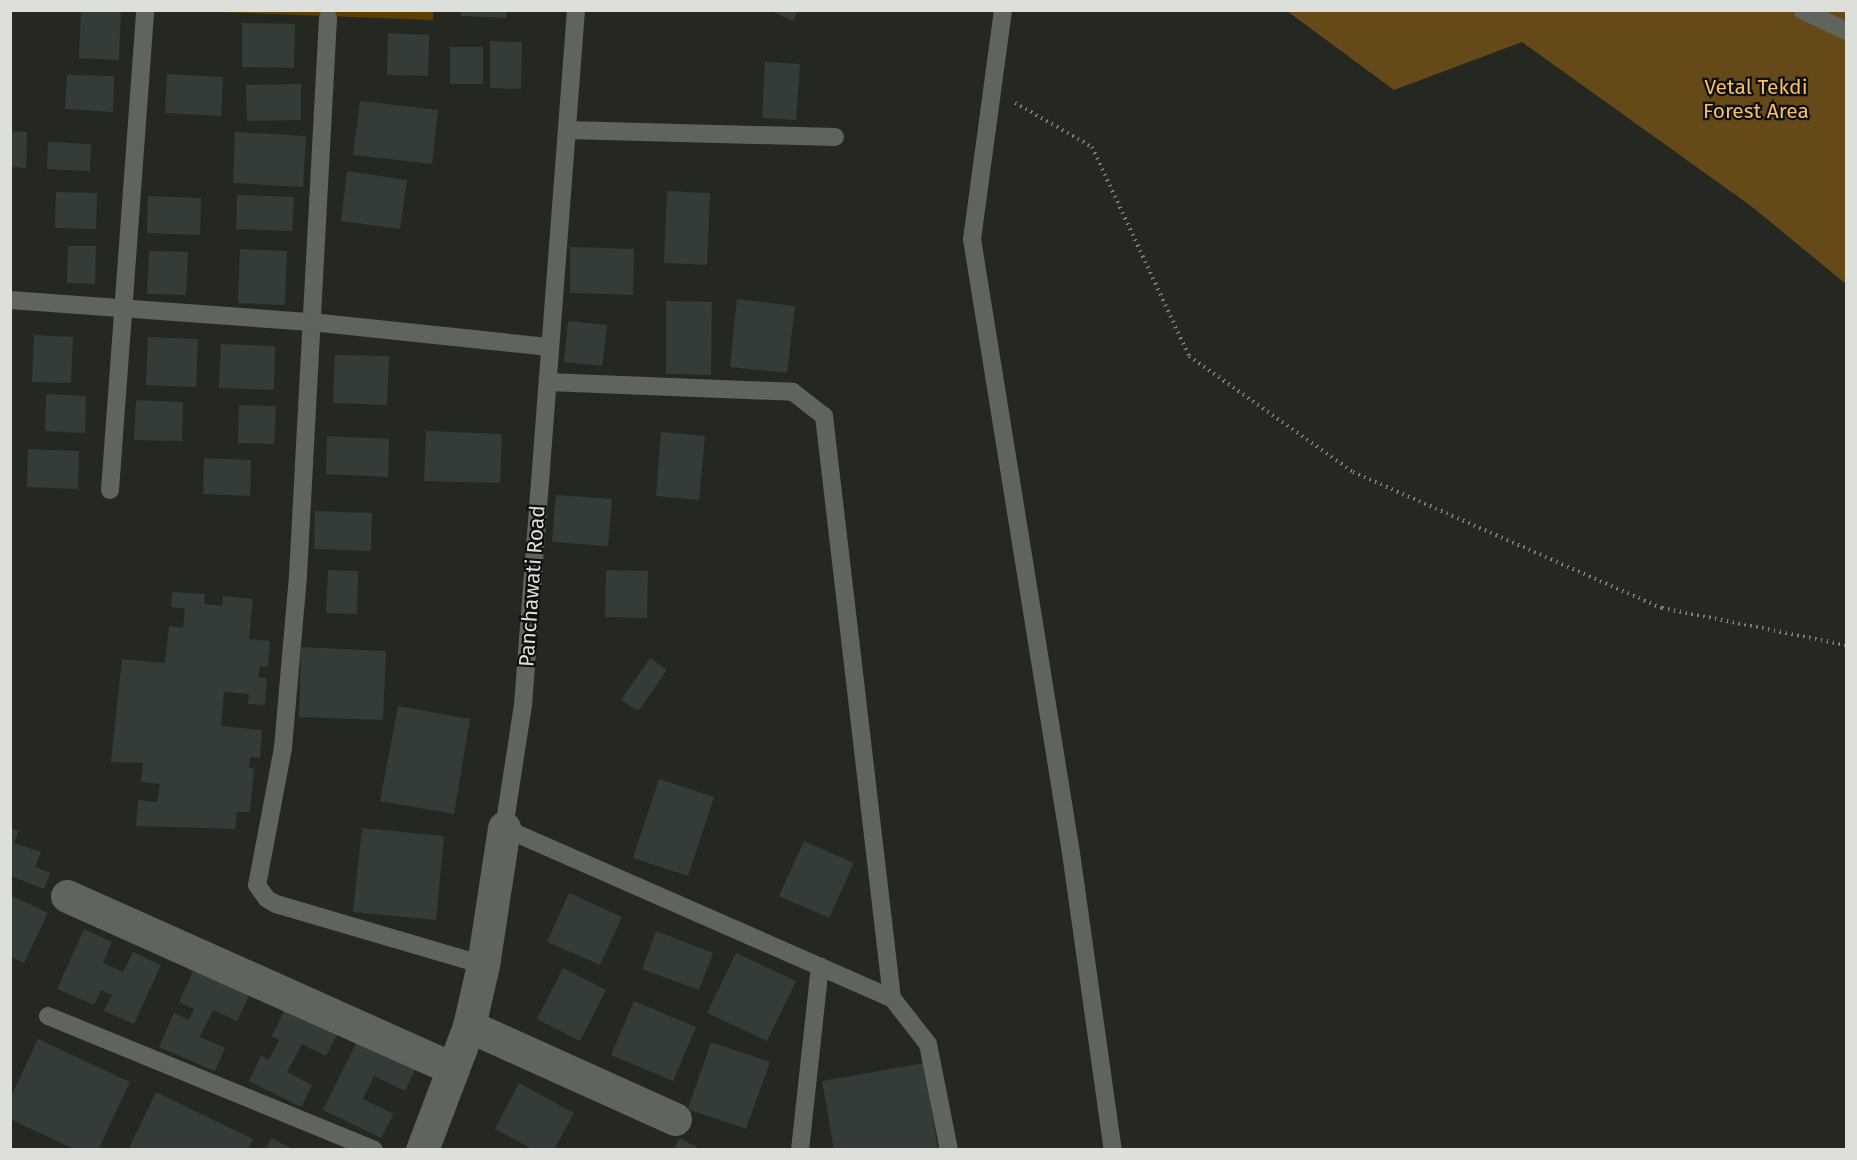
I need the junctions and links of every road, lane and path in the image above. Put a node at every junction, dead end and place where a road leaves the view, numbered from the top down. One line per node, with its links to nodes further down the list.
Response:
1 (145, 10): 11 (lane)
2 (576, 10): 8 (lane, Panchawati Road)
3 (1003, 10): 7 (lane)
4 (1802, 10): 6 (lane)
5 (328, 18): 12 (lane)
6 (1846, 31)
7 (991, 90): 16 (path); 30 (lane)
8 (567, 130): 9 (lane); 13 (lane, Panchawati Road)
9 (835, 137)
10 (10, 300): 11 (lane)
11 (123, 309): 12 (lane); 15 (lane)
12 (311, 322): 13 (lane); 19 (lane)
13 (550, 347): 14 (lane, Panchawati Road)
14 (548, 381): 17 (lane, Panchawati Road); 21 (lane)
15 (110, 490)
16 (1846, 645)
17 (504, 828): 19 (street, Panchawati Road); 20 (lane)
18 (67, 896): 24 (street)
19 (483, 965): 23 (street, Panchawati Road)
20 (820, 966): 21 (lane); 28 (lane)
21 (892, 998): 29 (lane)
22 (48, 1017): 26 (lane)
23 (469, 1026): 24 (street, Panchawati Road); 25 (street)
24 (453, 1069): 27 (street, Panchawati Road)
25 (675, 1119)
26 (374, 1149)
27 (422, 1149)
28 (800, 1149)
29 (949, 1149)
30 (1113, 1149)

